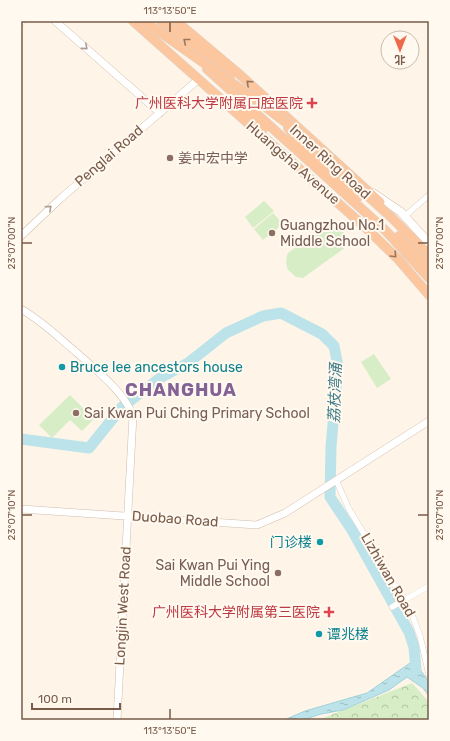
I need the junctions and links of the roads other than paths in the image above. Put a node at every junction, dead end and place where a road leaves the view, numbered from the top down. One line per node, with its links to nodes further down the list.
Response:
1 (23, 21): 8 (street)
2 (55, 21): 13 (street, one-way to 13)
3 (133, 21): 10 (highway, Huangsha Avenue)
4 (144, 21): 22 (highway, Inner Ring Road, bridge)
5 (150, 21): 15 (highway, Inner Ring Road)
6 (161, 21): 11 (highway, one-way to 6)
7 (176, 21): 9 (highway, Huangsha Avenue)
8 (21, 23)
9 (200, 41): 11 (highway); 16 (highway, Huangsha Avenue, one-way to 9)
10 (173, 55): 12 (highway, Huangsha Avenue); 15 (highway)
11 (227, 74): 14 (highway)
12 (199, 79): 13 (street, Penglai Road); 25 (highway, Huangsha Avenue, one-way to 25)
13 (160, 113): 20 (street, Penglai Road, one-way to 13)
14 (288, 128): 18 (highway); 21 (highway)
15 (312, 164): 18 (highway, Inner Ring Road)
16 (368, 190): 19 (main road); 21 (highway, Huangsha Avenue)
17 (429, 195): 19 (street)
18 (357, 200): 23 (highway); 24 (highway, Inner Ring Road)
19 (405, 216): 21 (main road)
20 (21, 236)
21 (425, 243): 22 (highway, Huangsha Avenue)
22 (429, 255)
23 (429, 268)
24 (429, 278)
25 (429, 295)
26 (21, 309): 30 (street, Longjin West Road)
27 (429, 421): 28 (street)
28 (336, 480): 30 (street, Duobao Road); 32 (street, Lizhiwan Road)
29 (21, 509): 30 (street, Duobao Road)
30 (128, 516): 37 (street, Longjin West Road)
31 (429, 586): 32 (street)
32 (404, 600): 33 (street); 35 (street, Lizhiwan Road)
33 (392, 607)
34 (429, 640): 35 (street)
35 (422, 644): 36 (street, Lizhiwan Road)
36 (429, 675)
37 (117, 720)

